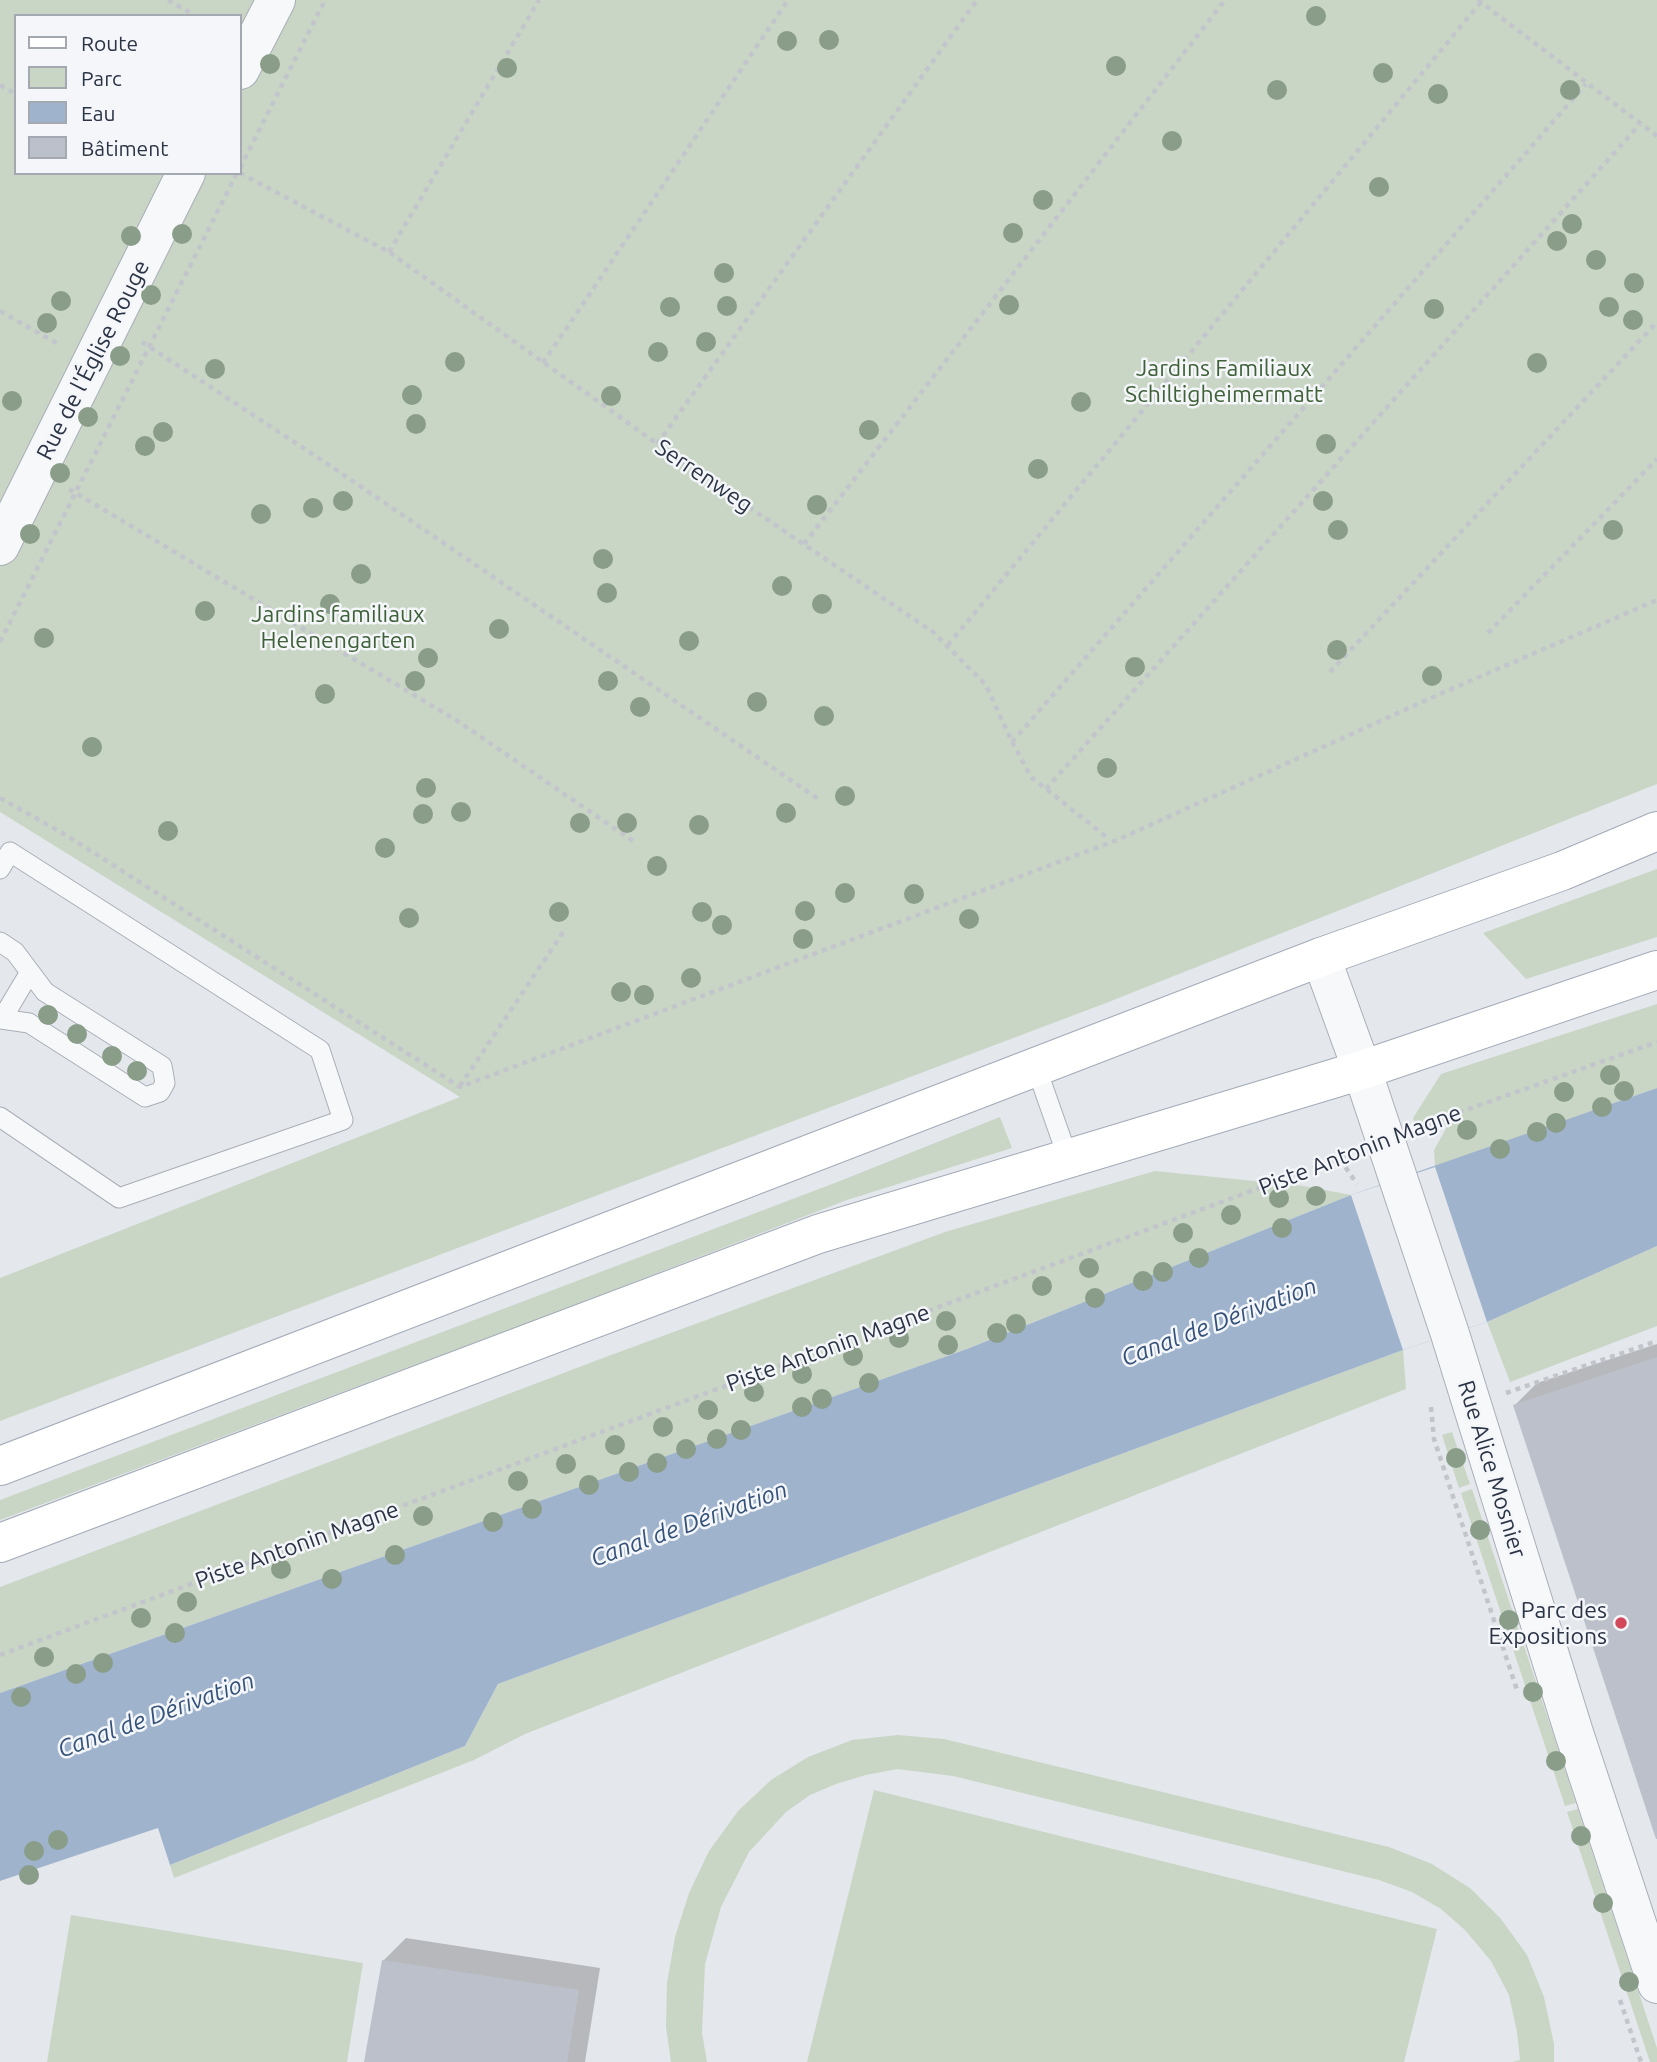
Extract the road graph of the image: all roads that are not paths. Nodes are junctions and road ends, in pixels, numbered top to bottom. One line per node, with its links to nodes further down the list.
1 (276, 0): 2 (street)
2 (242, 66)
3 (185, 175): 4 (street, Rue de l'Église Rouge)
4 (0, 546)
5 (1657, 831): 8 (main road)
6 (0, 869): 14 (lane)
7 (0, 942): 10 (lane)
8 (1321, 957): 12 (main road); 13 (street, Rue Alice Mosnier)
9 (1657, 970): 13 (main road)
10 (30, 972): 11 (lane); 11 (lane)
11 (1, 1019)
12 (1036, 1067): 15 (lane); 16 (main road)
13 (1362, 1070): 15 (main road); 18 (street, Rue Alice Mosnier)
14 (0, 1117)
15 (1068, 1158): 17 (main road)
16 (0, 1466)
17 (0, 1543)
18 (1657, 1984)

